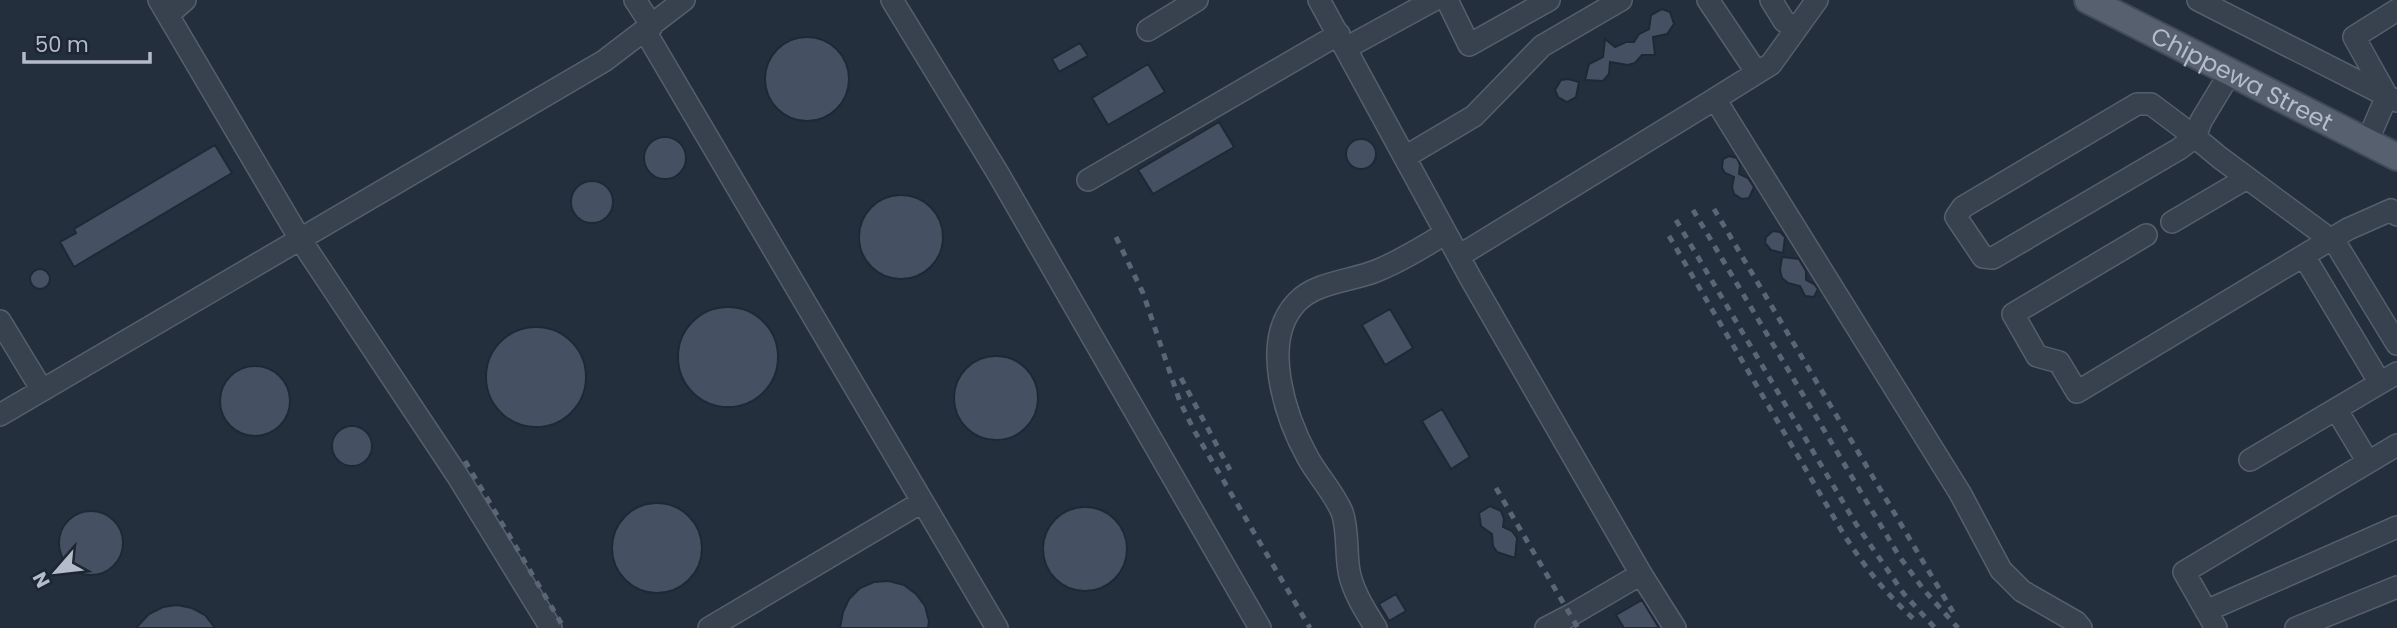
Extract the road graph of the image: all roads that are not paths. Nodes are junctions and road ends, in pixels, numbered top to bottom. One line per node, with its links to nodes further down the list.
1 (185, 0): 16 (lane)
2 (635, 0): 18 (lane)
3 (684, 0): 18 (lane)
4 (892, 0): 57 (lane)
5 (1197, 0): 20 (lane)
6 (1319, 0): 21 (lane)
7 (1434, 0): 21 (lane)
8 (1447, 0): 9 (lane)
9 (1549, 0)
10 (1621, 0): 28 (lane)
11 (1708, 0): 22 (lane)
12 (1771, 0): 19 (lane)
13 (1817, 0): 19 (lane)
14 (2088, 0): 23 (main road, Chippewa Street)
15 (2198, 0): 25 (lane)
16 (163, 7): 36 (lane)
17 (2397, 10): 25 (lane)
18 (648, 28): 36 (lane); 49 (lane)
19 (1796, 29): 22 (lane)
20 (1147, 30)
21 (1342, 41): 28 (lane); 31 (lane)
22 (1757, 73): 24 (lane)
23 (2231, 74): 26 (lane); 27 (main road, Chippewa Street)
24 (1716, 99): 38 (lane); 61 (lane)
25 (2392, 99): 27 (lane)
26 (2195, 137): 26 (lane); 30 (lane)
27 (2367, 142): 29 (main road, Chippewa Street)
28 (1405, 157): 34 (lane)
29 (2397, 157)
30 (2247, 178): 33 (lane); 37 (lane)
31 (1088, 180)
32 (2395, 208): 37 (lane)
33 (2172, 222)
34 (1446, 233): 38 (lane); 58 (lane)
35 (2147, 236): 39 (lane)
36 (300, 239): 43 (lane); 54 (lane)
37 (2332, 239): 39 (lane); 41 (lane)
38 (1459, 256): 51 (lane)
39 (2304, 256): 42 (lane)
40 (0, 321): 43 (lane)
41 (2397, 344)
42 (2388, 378): 44 (lane)
43 (42, 390): 45 (lane)
44 (2336, 409): 47 (lane); 48 (lane)
45 (0, 415)
46 (2397, 445): 48 (lane)
47 (2250, 460)
48 (2368, 463): 53 (lane)
49 (922, 502): 55 (lane); 56 (lane)
50 (2397, 527): 53 (lane)
51 (1640, 573): 59 (lane); 60 (lane)
52 (2397, 587): 62 (lane)
53 (2211, 620)
54 (551, 628)
55 (709, 628)
56 (997, 628)
57 (1260, 628)
58 (1377, 628)
59 (1546, 628)
60 (1675, 628)
61 (2081, 628)
62 (2296, 628)

